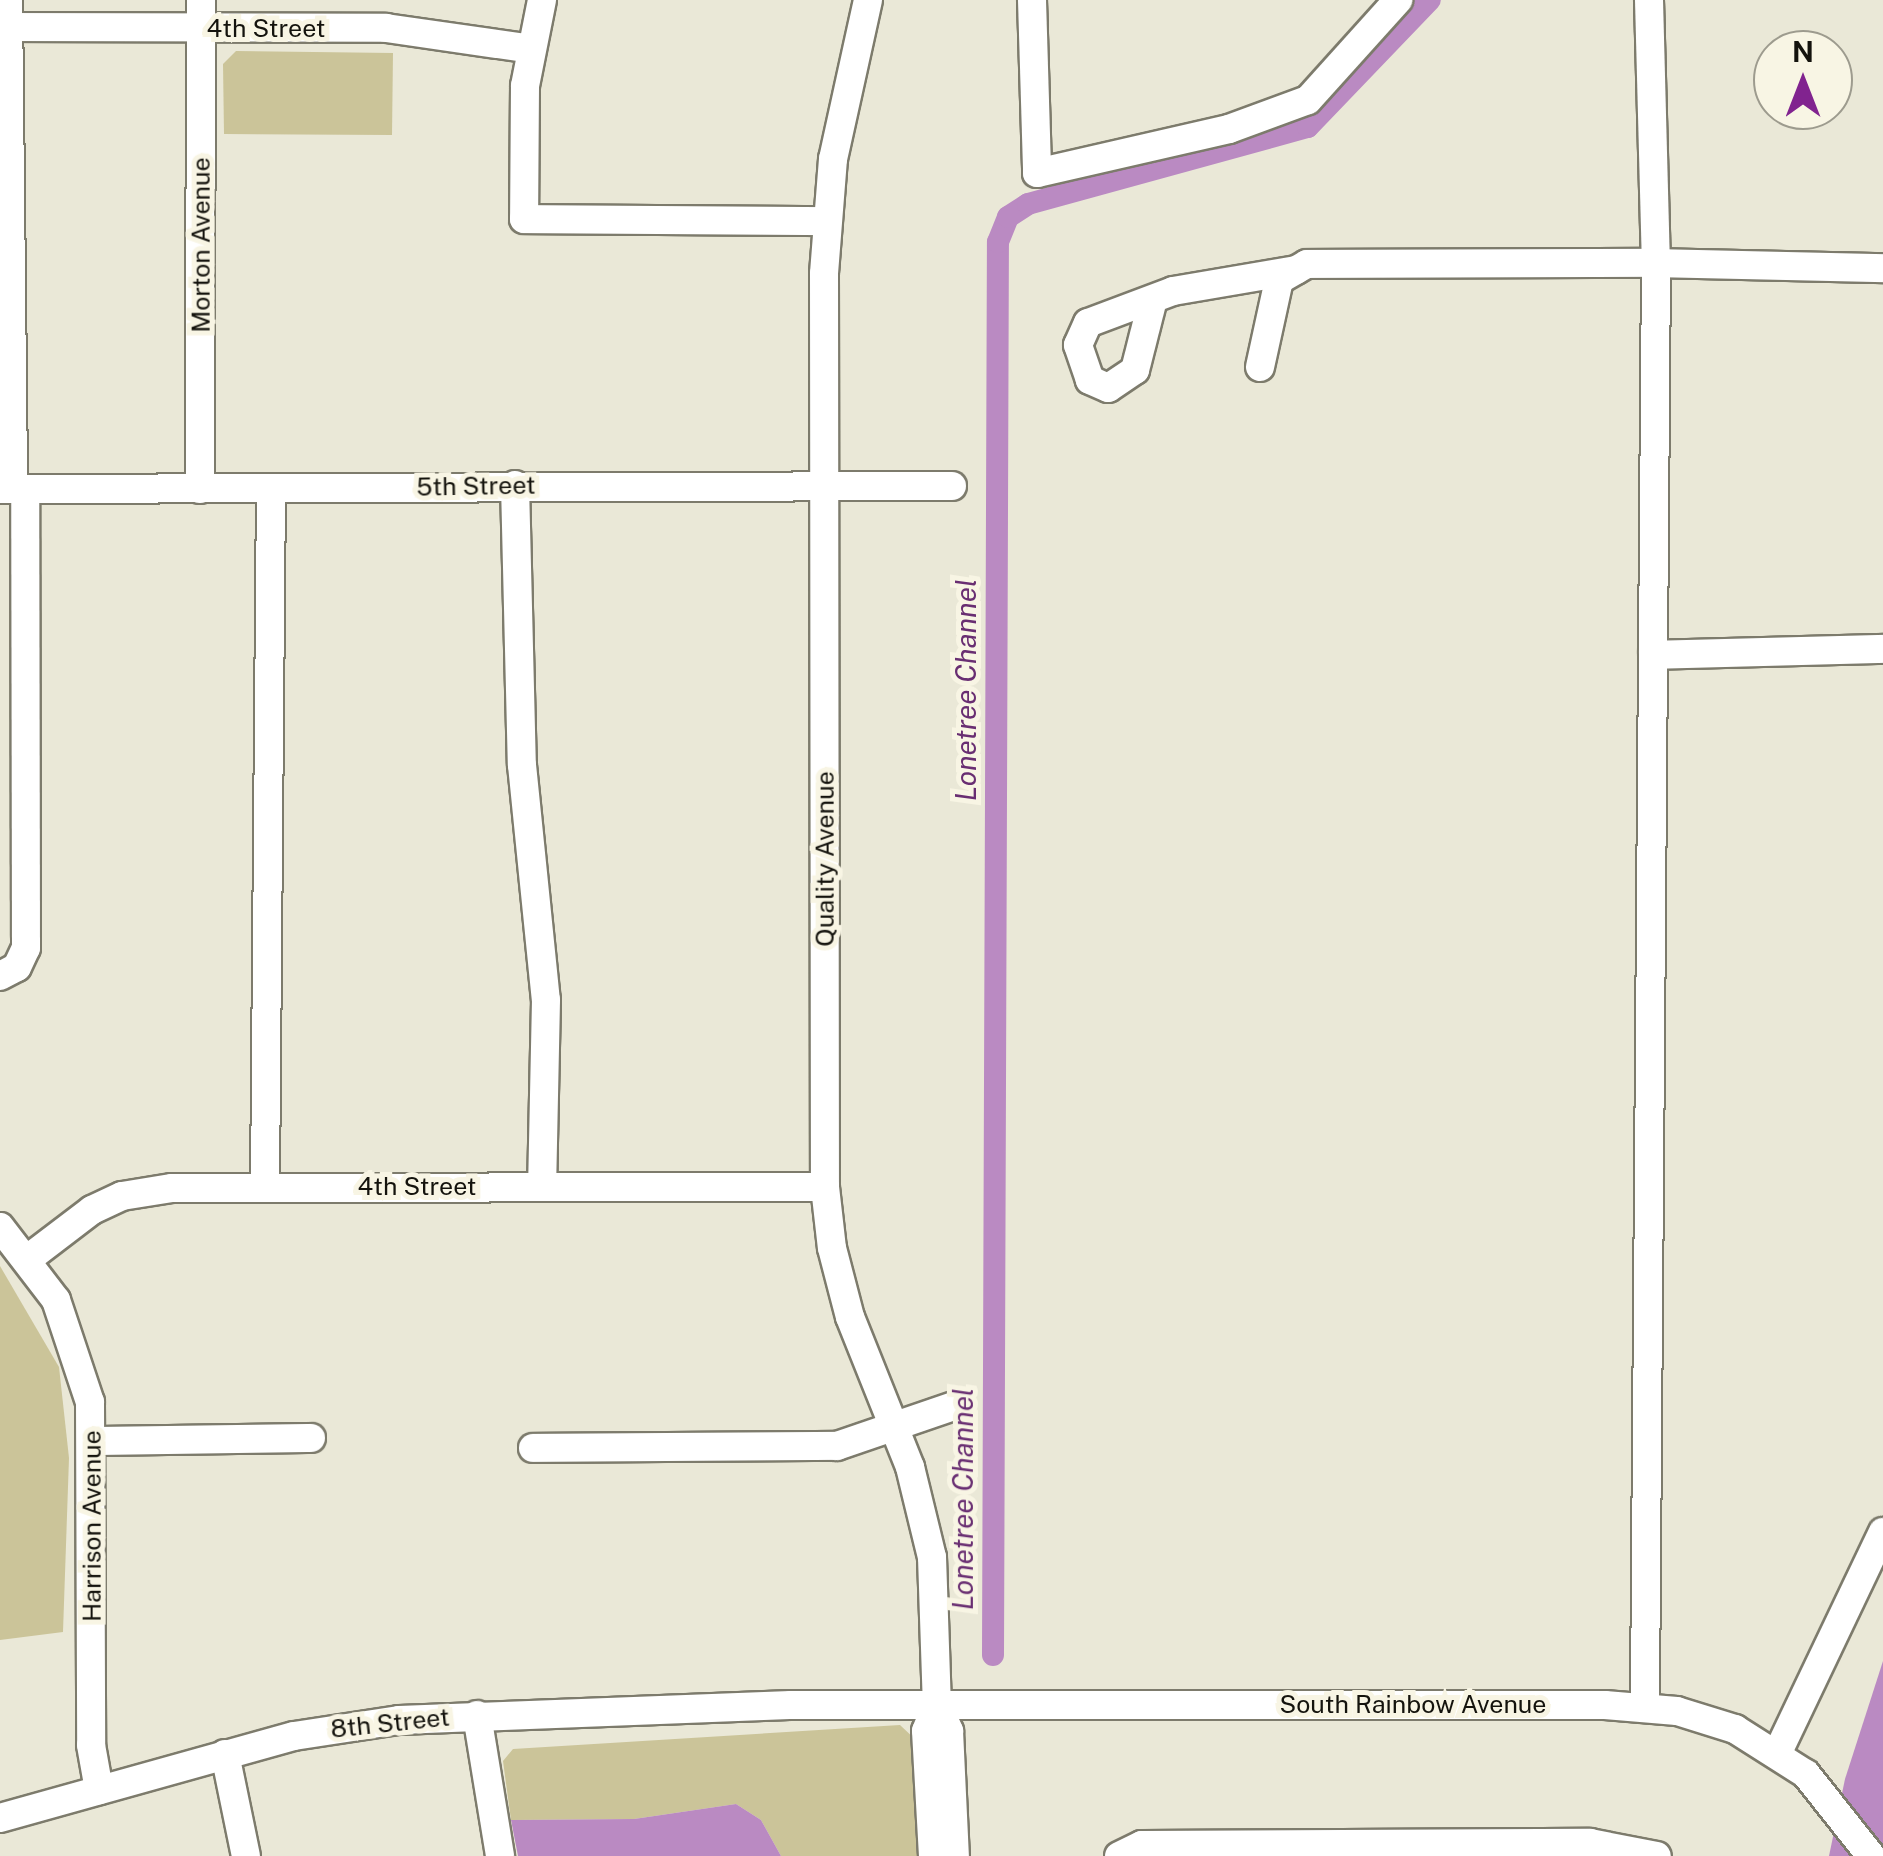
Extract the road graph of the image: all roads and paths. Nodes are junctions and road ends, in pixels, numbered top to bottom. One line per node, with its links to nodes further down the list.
1 (202, 0): 8 (street, Morton Avenue)
2 (542, 0): 9 (street)
3 (868, 0): 10 (street, Quality Avenue)
4 (1032, 0): 5 (street)
5 (1398, 0)
6 (1649, 0): 11 (street)
7 (5, 18): 8 (street, 4th Street); 19 (street)
8 (202, 29): 9 (street, 4th Street); 20 (street, Morton Avenue)
9 (531, 48): 10 (street)
10 (827, 221): 17 (street, Quality Avenue)
11 (1656, 263): 12 (street); 13 (street); 23 (street)
12 (1883, 268)
13 (1296, 270): 14 (street); 15 (street)
14 (1152, 303)
15 (1260, 367)
16 (514, 485): 17 (street, 5th Street); 21 (street, 5th Street); 26 (street)
17 (825, 486): 18 (street, 5th Street); 27 (street, Quality Avenue)
18 (952, 486)
19 (13, 489): 20 (street, 5th Street); 24 (street)
20 (200, 489): 21 (street, 5th Street)
21 (271, 489): 25 (street)
22 (1883, 649): 23 (street)
23 (1652, 655): 38 (street)
24 (0, 976)
25 (266, 1186): 26 (street, 4th Street); 29 (street, 4th Street)
26 (542, 1186): 27 (street, 4th Street)
27 (825, 1187): 31 (street, Quality Avenue)
28 (0, 1227): 29 (street, Harrison Avenue)
29 (29, 1258): 33 (street, Harrison Avenue)
30 (954, 1406): 31 (street)
31 (894, 1428): 34 (street); 37 (street, Quality Avenue)
32 (311, 1438): 33 (street)
33 (94, 1441): 42 (street, Harrison Avenue)
34 (533, 1448)
35 (1883, 1532): 41 (street)
36 (791, 1704): 37 (street, South Rainbow Avenue); 39 (street, 8th Street)
37 (938, 1705): 38 (street, South Rainbow Avenue); 47 (street, Quality Avenue); 48 (street, Quality Avenue)
38 (1645, 1707): 41 (street, South Rainbow Avenue)
39 (477, 1715): 40 (street, 8th Street); 46 (street)
40 (225, 1754): 42 (street, 8th Street); 45 (street)
41 (1777, 1754): 50 (street)
42 (99, 1790): 43 (street, 8th Street)
43 (0, 1818)
44 (1119, 1855): 49 (street)
45 (246, 1856)
46 (500, 1856)
47 (933, 1856)
48 (956, 1856)
49 (1657, 1856)
50 (1871, 1856)

